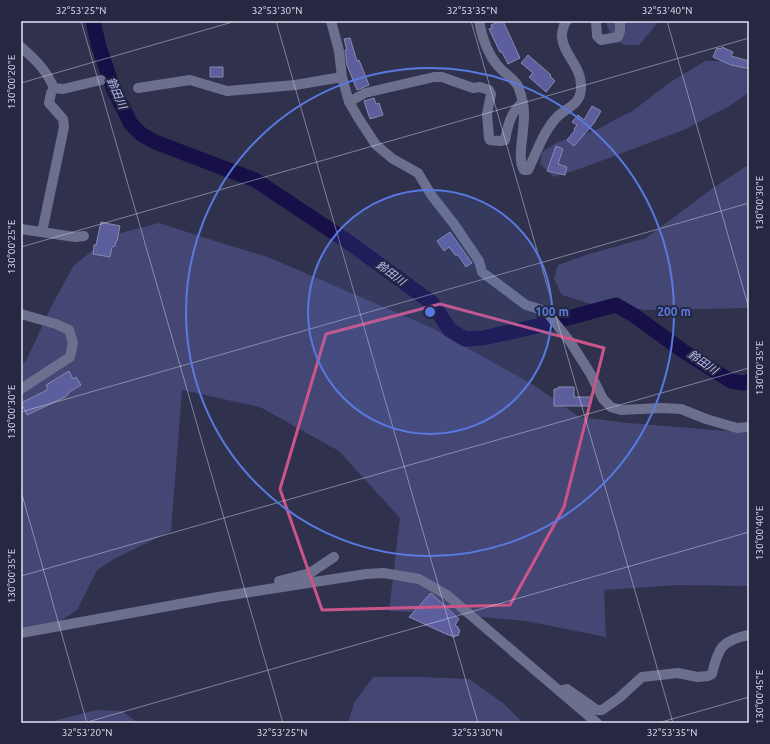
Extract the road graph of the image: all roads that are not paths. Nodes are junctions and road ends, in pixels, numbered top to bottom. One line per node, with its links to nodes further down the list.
1 (331, 21): 7 (street)
2 (479, 21): 12 (street)
3 (567, 21): 12 (street)
4 (596, 21): 5 (street)
5 (620, 21)
6 (21, 47): 9 (street)
7 (342, 77): 10 (street); 11 (street)
8 (101, 80): 9 (street)
9 (54, 88): 14 (street)
10 (138, 88)
11 (350, 102): 12 (street); 18 (street)
12 (523, 102)
13 (21, 229): 14 (street)
14 (42, 232): 15 (street)
15 (84, 236)
16 (21, 314): 17 (street)
17 (21, 389)
18 (749, 427)
19 (334, 557): 20 (street)
20 (281, 587): 21 (street); 23 (street)
21 (21, 633)
22 (749, 635): 23 (street)
23 (560, 691): 24 (street)
24 (597, 723)

